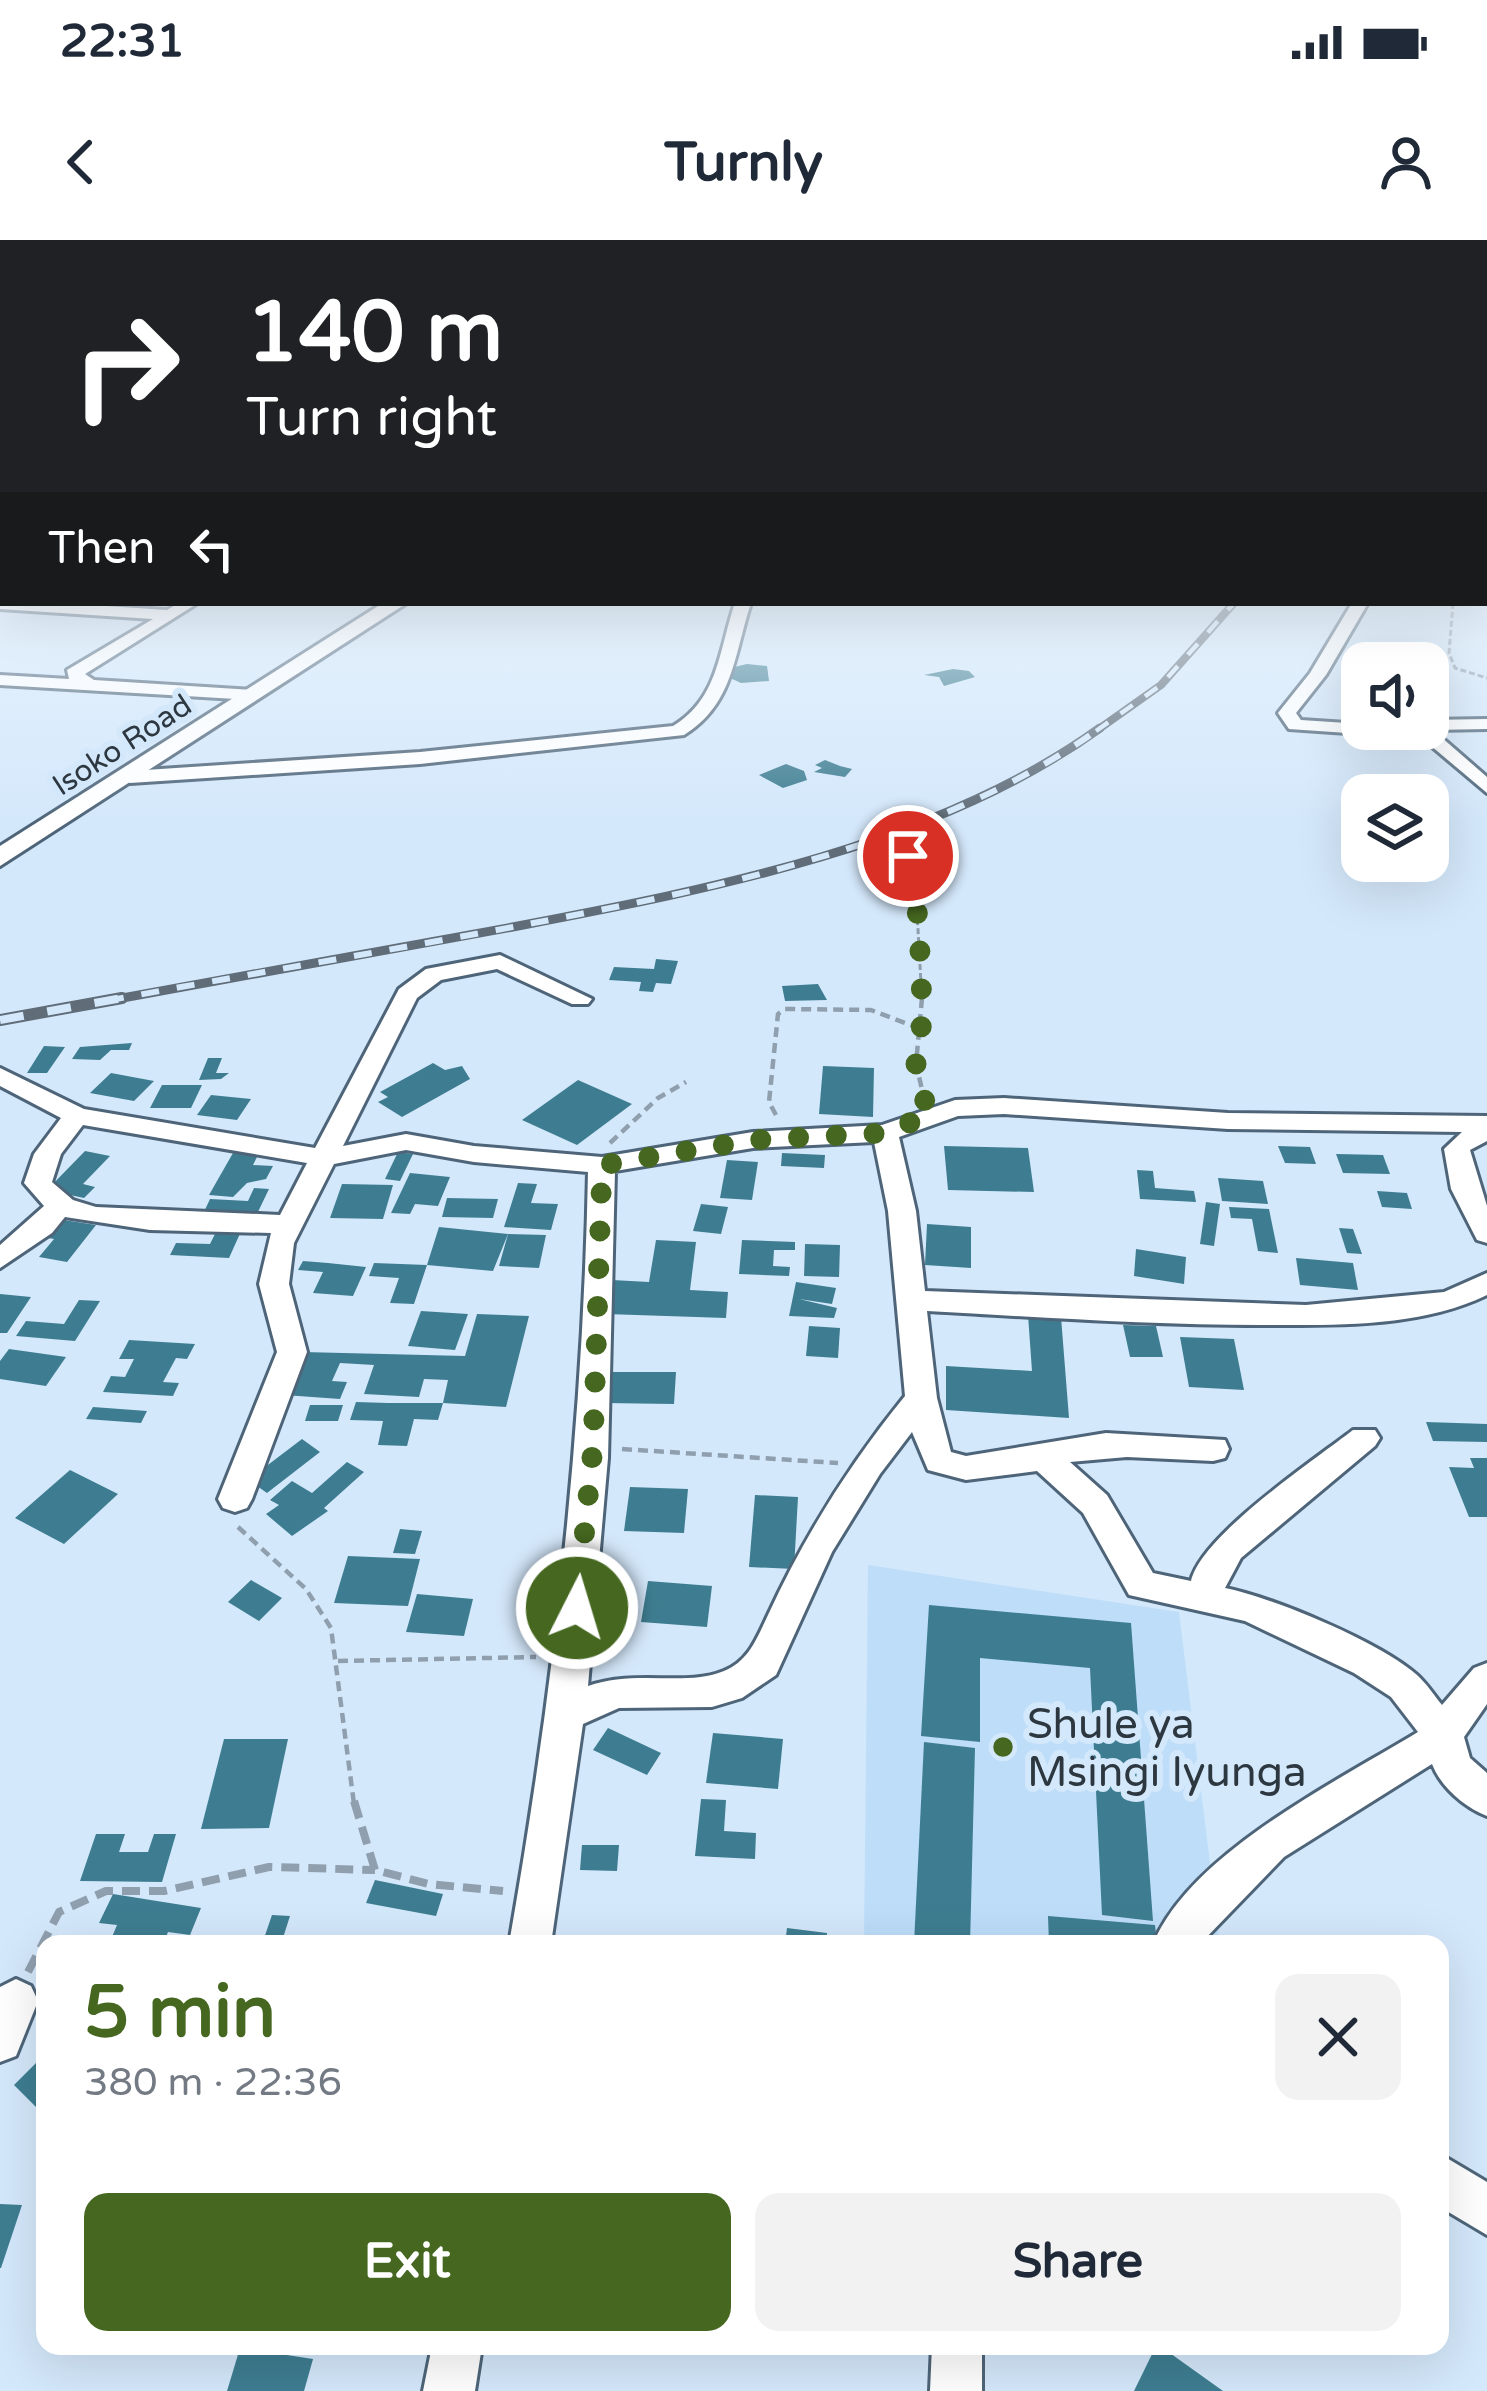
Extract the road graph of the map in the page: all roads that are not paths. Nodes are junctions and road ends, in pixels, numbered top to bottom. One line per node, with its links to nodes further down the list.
1 (155, 622): 6 (street)
2 (367, 622): 7 (street, Isoko Road)
3 (737, 622): 12 (street)
4 (1348, 622): 10 (street)
5 (0, 680): 6 (street)
6 (88, 684): 7 (street)
7 (253, 695): 12 (street, Isoko Road)
8 (1487, 724): 9 (street)
9 (1449, 726)
10 (1341, 728)
11 (1448, 750): 13 (street)
12 (130, 777): 14 (street, Isoko Road)
13 (1487, 787)
14 (0, 858)
15 (580, 999): 20 (street)
16 (0, 1076): 17 (street)
17 (77, 1116): 20 (street); 22 (street)
18 (1487, 1129): 19 (street); 24 (street)
19 (885, 1133): 21 (street); 27 (street)
20 (325, 1158): 21 (street); 23 (street)
21 (602, 1165): 35 (street)
22 (60, 1205): 23 (street); 25 (street)
23 (290, 1224): 32 (street)
24 (1487, 1234)
25 (0, 1258)
26 (1487, 1282): 27 (street)
27 (912, 1300): 28 (street)
28 (921, 1397): 31 (street); 35 (street)
29 (1364, 1438): 33 (street)
30 (1213, 1450): 31 (street)
31 (1044, 1458): 33 (street)
32 (235, 1499)
33 (1205, 1598): 36 (street)
34 (1487, 1679): 36 (street)
35 (566, 1715): 38 (street)
36 (1444, 1736): 37 (street); 39 (street)
37 (1487, 1798)
38 (531, 1935)
39 (1181, 1935)
40 (1449, 2184): 41 (street)
41 (1487, 2211)
42 (455, 2355): 44 (street)
43 (957, 2355): 45 (street)
44 (449, 2391)
45 (956, 2391)

